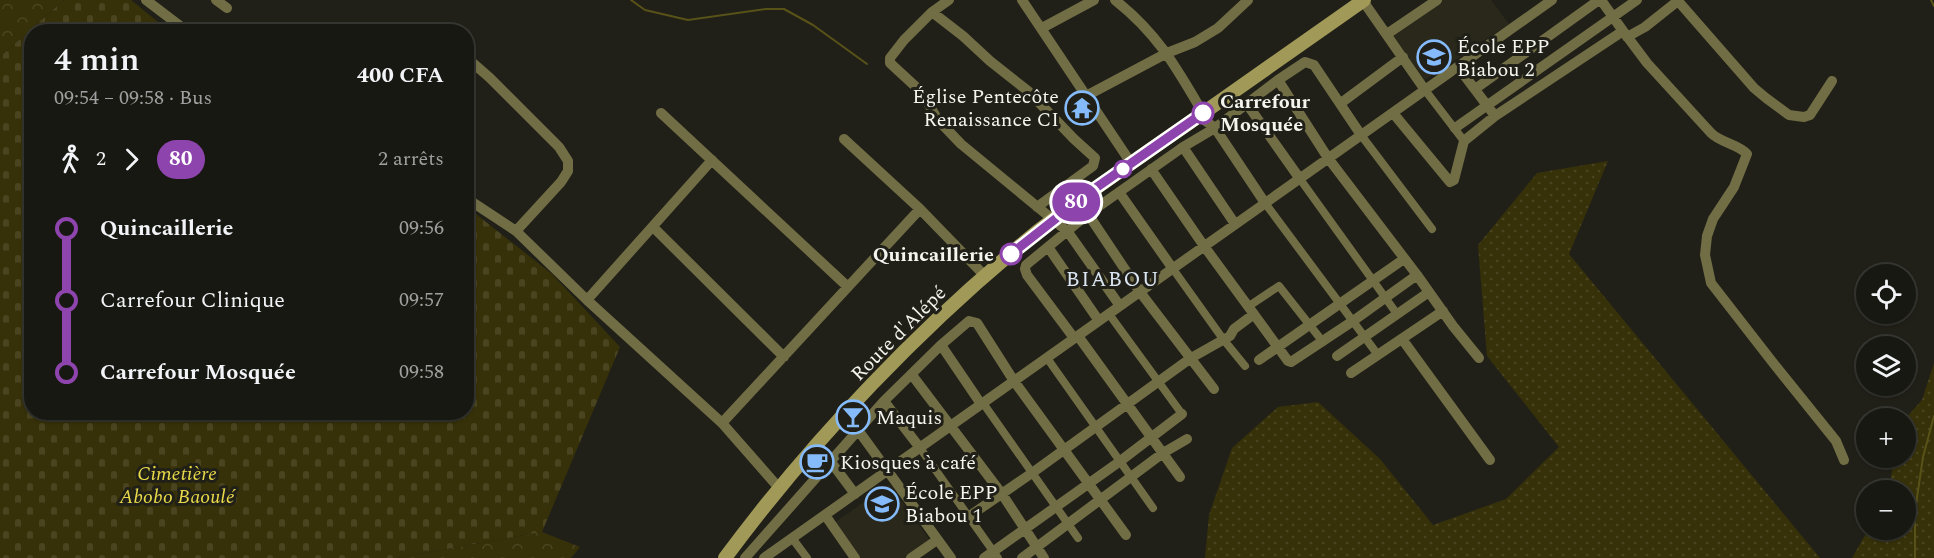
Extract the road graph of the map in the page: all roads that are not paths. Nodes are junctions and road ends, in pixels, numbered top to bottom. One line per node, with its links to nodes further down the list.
1 (146, 0): 17 (street)
2 (216, 0): 14 (street)
3 (949, 0): 15 (street)
4 (1022, 0): 18 (street)
5 (1094, 0): 18 (street)
6 (1115, 0): 21 (street)
7 (1248, 0): 21 (street)
8 (1364, 0): 19 (street); 35 (main road, Route d'Alépé)
9 (1437, 0): 19 (street)
10 (1600, 0): 16 (street); 28 (street)
11 (1637, 0): 16 (street)
12 (1549, 1): 24 (street)
13 (1679, 1): 20 (street); 26 (street)
14 (227, 8)
15 (932, 12): 51 (street); 51 (street)
16 (1612, 18): 20 (street); 32 (street)
17 (178, 24)
18 (1042, 28): 29 (street)
19 (1387, 34): 22 (street)
20 (1625, 34): 36 (street); 115 (street)
21 (1167, 53): 29 (street); 35 (street)
22 (1402, 57): 27 (street); 30 (street)
23 (474, 64): 58 (street)
24 (1458, 67): 27 (street); 28 (street)
25 (1278, 80): 30 (street); 31 (street); 43 (street)
26 (1832, 81)
27 (1425, 90): 34 (street); 38 (street)
28 (1475, 90): 32 (street)
29 (1086, 96): 45 (street)
30 (1341, 102): 39 (street)
31 (1247, 104): 37 (street); 47 (street)
32 (1486, 105): 36 (street); 38 (street)
33 (661, 113): 44 (street)
34 (1393, 113): 39 (street); 41 (street)
35 (1201, 115): 37 (street); 45 (main road, Route d'Alépé)
36 (1495, 116): 41 (street)
37 (1215, 128): 42 (street); 50 (street)
38 (1455, 128): 41 (street)
39 (1361, 135): 43 (street); 57 (street)
40 (844, 139): 52 (street)
41 (1464, 141)
42 (1183, 147): 46 (street); 55 (street)
43 (1328, 159): 47 (street); 62 (street)
44 (712, 160): 56 (street); 67 (street)
45 (1131, 163): 54 (main road, Route d'Alépé)
46 (1151, 169): 48 (street); 60 (street)
47 (1300, 179): 50 (street); 66 (street)
48 (1119, 192): 53 (street); 63 (street)
49 (474, 203): 58 (street)
50 (1265, 203): 55 (street); 72 (street)
51 (1037, 207): 54 (street)
52 (920, 209): 65 (street); 67 (street)
53 (1088, 214): 59 (street); 68 (street)
54 (1053, 220): 59 (street); 65 (main road, Route d'Alépé)
55 (1235, 224): 60 (street)
56 (653, 227): 71 (street); 90 (street)
57 (1432, 229)
58 (516, 231): 71 (street)
59 (1068, 232): 61 (street); 73 (street)
60 (1204, 246): 63 (street); 74 (street)
61 (1048, 247): 78 (street); 81 (street)
62 (1404, 259): 64 (street); 66 (street)
63 (1173, 269): 68 (street); 83 (street)
64 (1417, 275): 69 (street); 70 (street)
65 (984, 276): 123 (main road, Route d'Alépé)
66 (1373, 281): 70 (street); 72 (street)
67 (848, 287): 90 (street)
68 (1140, 291): 73 (street); 92 (street)
69 (1429, 292): 75 (street); 77 (street)
70 (1384, 297): 77 (street); 79 (street)
71 (587, 300): 105 (street)
72 (1341, 303): 79 (street); 80 (street)
73 (1120, 306): 76 (street)
74 (1252, 310): 80 (street); 83 (street); 87 (street)
75 (1443, 310): 84 (street); 93 (street)
76 (1109, 314): 78 (street); 99 (street)
77 (1397, 314): 82 (street)
78 (1099, 321): 81 (street)
79 (1353, 321): 82 (street); 85 (street)
80 (1309, 326): 85 (street); 87 (street)
81 (1076, 337): 91 (street); 103 (street)
82 (1365, 338): 88 (street); 89 (street)
83 (1223, 339): 92 (street); 95 (street)
84 (1402, 339): 88 (street); 114 (street)
85 (1323, 342): 87 (street)
86 (941, 345): 97 (street); 98 (street); 102 (street)
87 (1279, 347): 94 (street)
88 (1378, 354): 96 (street)
89 (1337, 356)
90 (784, 357): 105 (street)
91 (1047, 358): 98 (street); 107 (street)
92 (1191, 358): 99 (street); 100 (street)
93 (1479, 358)
94 (1259, 360)
95 (1245, 366)
96 (1351, 373)
97 (912, 375): 101 (street); 106 (street)
98 (1014, 381): 102 (street); 112 (street)
99 (1159, 382): 103 (street); 104 (street)
100 (1214, 389)
101 (884, 401): 108 (street); 111 (street)
102 (982, 403): 106 (street); 119 (street)
103 (1126, 403): 107 (street); 109 (street)
104 (1182, 414): 109 (street)
105 (722, 423): 123 (street)
106 (951, 426): 111 (street); 125 (street)
107 (1096, 428): 112 (street); 117 (street)
108 (858, 430): 116 (street); 118 (street)
109 (1151, 436): 113 (street); 117 (street)
110 (1187, 439): 113 (street)
111 (920, 448): 118 (street); 130 (street)
112 (1064, 450): 119 (street); 122 (street)
113 (1163, 453): 120 (street); 121 (street)
114 (1490, 460)
115 (1844, 460)
116 (831, 462): 124 (street); 140 (street)
117 (1119, 462): 121 (street); 122 (street)
118 (886, 471): 124 (street); 136 (street)
119 (1032, 473): 125 (street); 127 (street)
120 (1180, 477)
121 (1131, 478): 126 (street); 128 (street)
122 (1087, 484): 126 (street); 127 (street)
123 (779, 488): 139 (main road, Route d'Alépé)
124 (855, 494): 129 (street)
125 (1002, 494): 130 (street); 132 (street)
126 (1100, 501): 131 (street); 133 (street)
127 (1055, 508): 131 (street); 132 (street)
128 (1153, 508)
129 (825, 515): 135 (street); 143 (street)
130 (968, 517): 138 (street)
131 (1067, 524): 134 (street); 137 (street)
132 (1025, 530): 137 (street); 138 (street)
133 (1126, 535)
134 (1078, 537)
135 (792, 538): 141 (street); 142 (street)
136 (937, 540): 144 (street); 145 (street)
137 (1037, 547): 146 (street); 147 (street)
138 (992, 556)
139 (725, 558)
140 (745, 558)
141 (764, 558)
142 (807, 558)
143 (855, 558)
144 (911, 558)
145 (951, 558)
146 (1022, 558)
147 (1044, 558)

